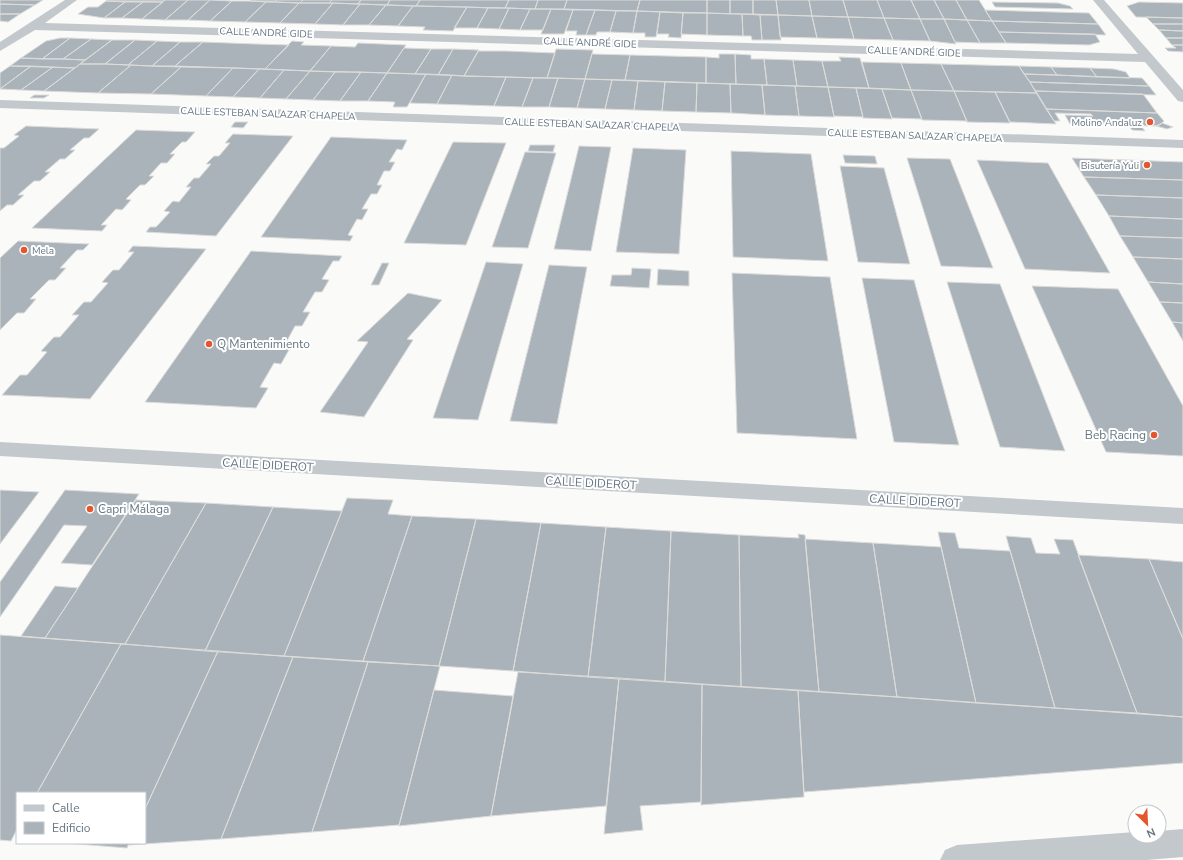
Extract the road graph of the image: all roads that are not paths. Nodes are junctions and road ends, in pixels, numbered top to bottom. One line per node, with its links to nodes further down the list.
1 (72, 0): 3 (street)
2 (1098, 0): 5 (street)
3 (33, 26): 4 (street); 5 (street, CALLE ANDRÉ GIDE)
4 (0, 47)
5 (1148, 58): 6 (street)
6 (1183, 98)
7 (0, 104): 8 (street, CALLE ESTEBAN SALAZAR CHAPELA)
8 (1183, 144)
9 (0, 450): 10 (street, CALLE DIDEROT)
10 (1183, 516)
11 (1183, 843): 12 (street)
12 (957, 860)

